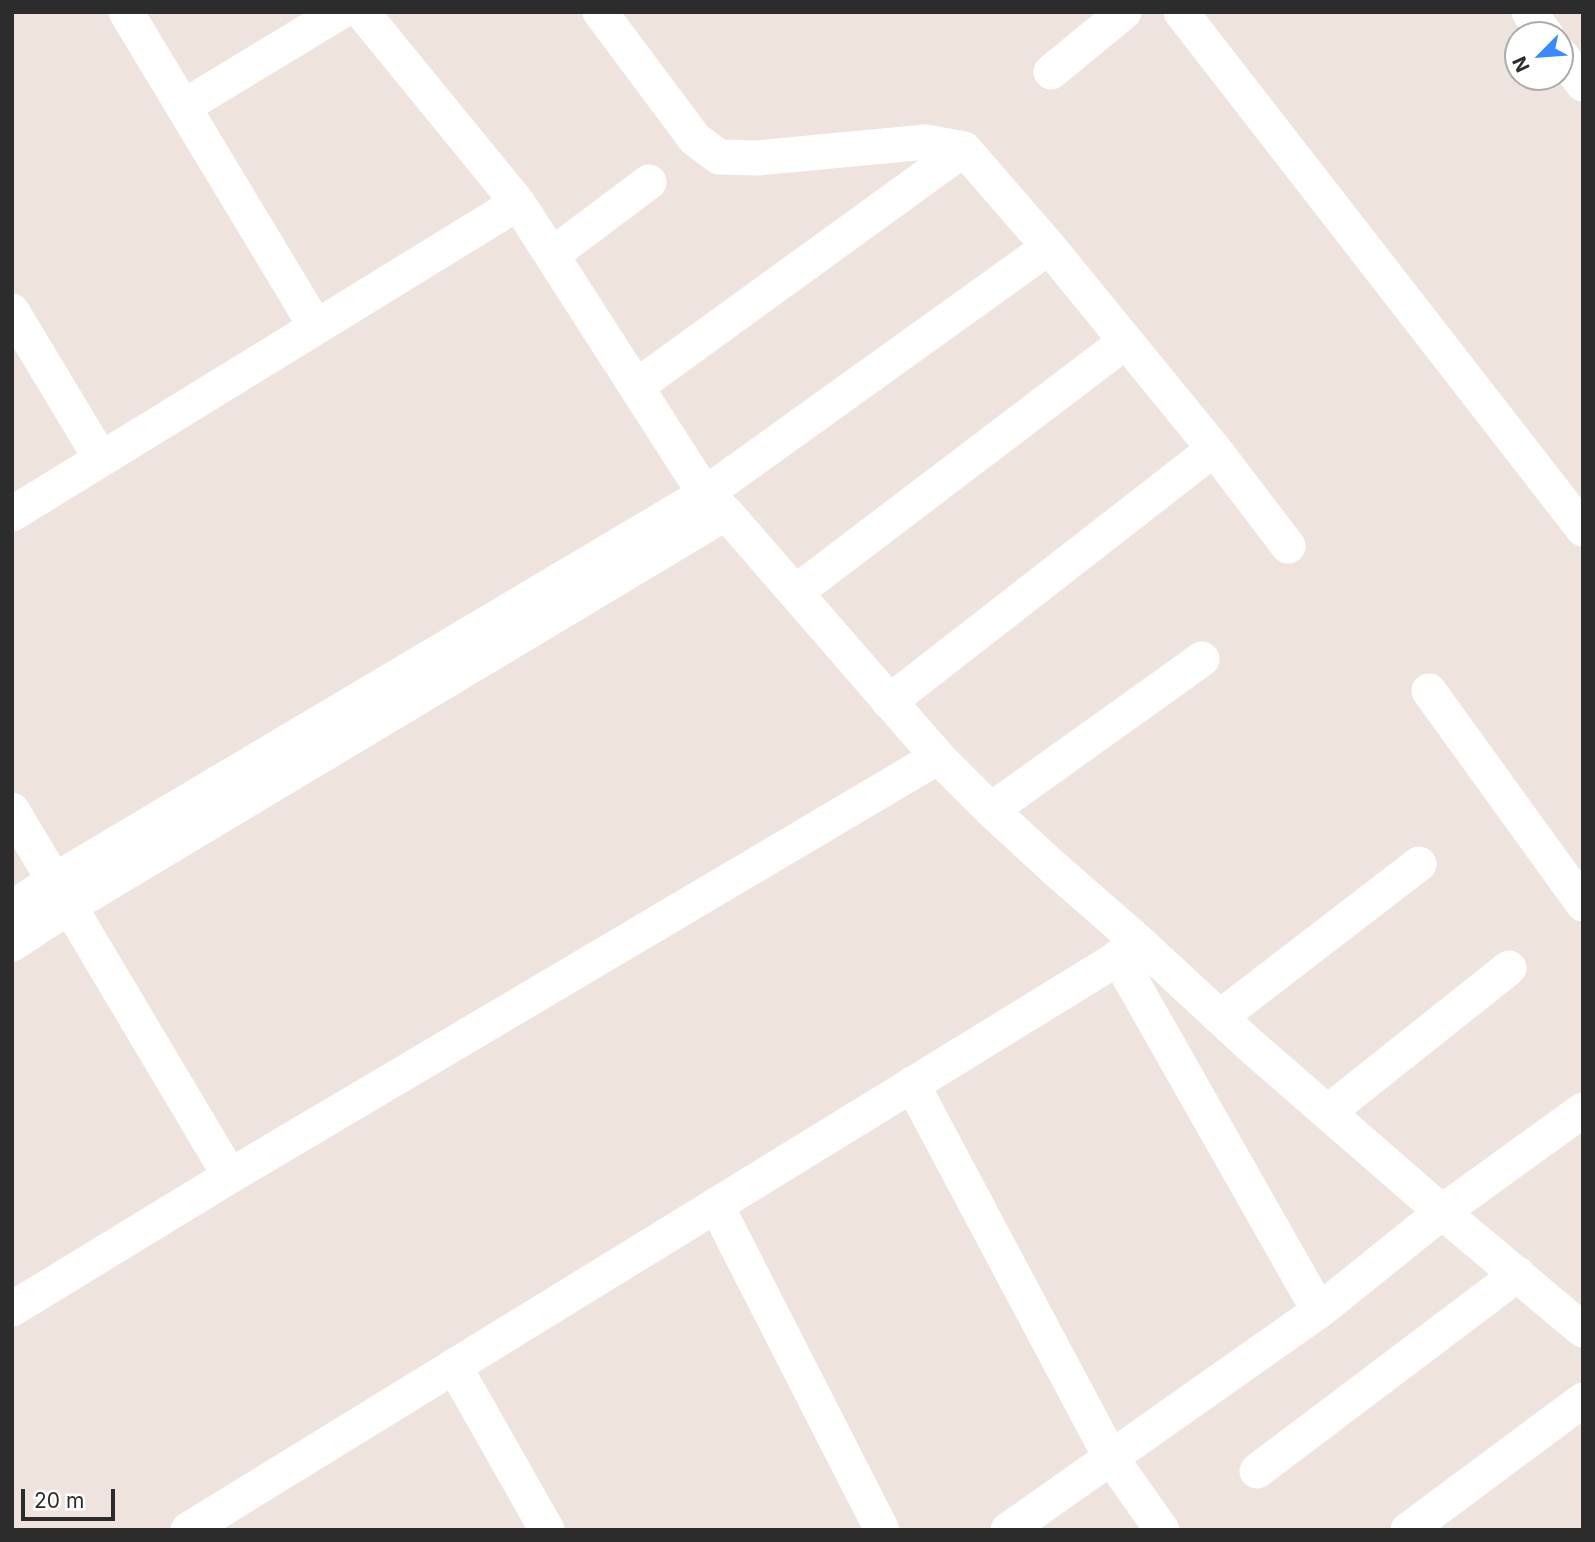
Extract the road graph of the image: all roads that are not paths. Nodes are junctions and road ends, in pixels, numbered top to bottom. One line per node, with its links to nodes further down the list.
1 (126, 12): 8 (street)
2 (340, 12): 8 (street)
3 (600, 12): 9 (street)
4 (1124, 12): 7 (street)
5 (1181, 12): 22 (street)
6 (380, 18): 11 (street)
7 (1051, 72)
8 (183, 107): 15 (street)
9 (964, 149): 12 (street); 17 (street)
10 (649, 182): 13 (street)
11 (518, 202): 13 (street); 15 (street)
12 (1049, 247): 16 (street); 20 (street)
13 (553, 254): 17 (street)
14 (12, 311): 19 (street)
15 (316, 327): 19 (street)
16 (1125, 342): 18 (street); 24 (street)
17 (637, 386): 20 (street)
18 (1214, 449): 23 (street); 27 (street)
19 (101, 459): 21 (street)
20 (716, 503): 24 (street); 32 (street)
21 (12, 514)
22 (1583, 529)
23 (1288, 546)
24 (796, 592): 27 (street)
25 (1202, 659): 30 (street)
26 (1429, 691): 33 (street)
27 (889, 702): 28 (street)
28 (938, 757): 30 (street); 42 (street)
29 (12, 810): 32 (street)
30 (991, 810): 36 (street)
31 (1419, 864): 38 (street)
32 (62, 893): 34 (street); 35 (street); 42 (street)
33 (1583, 904)
34 (12, 908)
35 (12, 944)
36 (1130, 950): 38 (street); 39 (street); 47 (street)
37 (1509, 968): 41 (street)
38 (1220, 1017): 41 (street)
39 (912, 1084): 43 (street); 51 (street)
40 (1583, 1110): 44 (street)
41 (1328, 1112): 44 (street)
42 (230, 1176): 46 (street)
43 (716, 1205): 49 (street); 56 (street)
44 (1442, 1212): 45 (street); 47 (street)
45 (1518, 1274): 48 (street); 52 (street)
46 (12, 1309)
47 (1319, 1311): 51 (street)
48 (1582, 1328)
49 (454, 1366): 54 (street); 55 (street)
50 (1583, 1400): 53 (street)
51 (1111, 1458): 57 (street); 58 (street)
52 (1257, 1471)
53 (1410, 1529)
54 (188, 1530)
55 (547, 1530)
56 (882, 1530)
57 (1008, 1530)
58 (1162, 1530)

